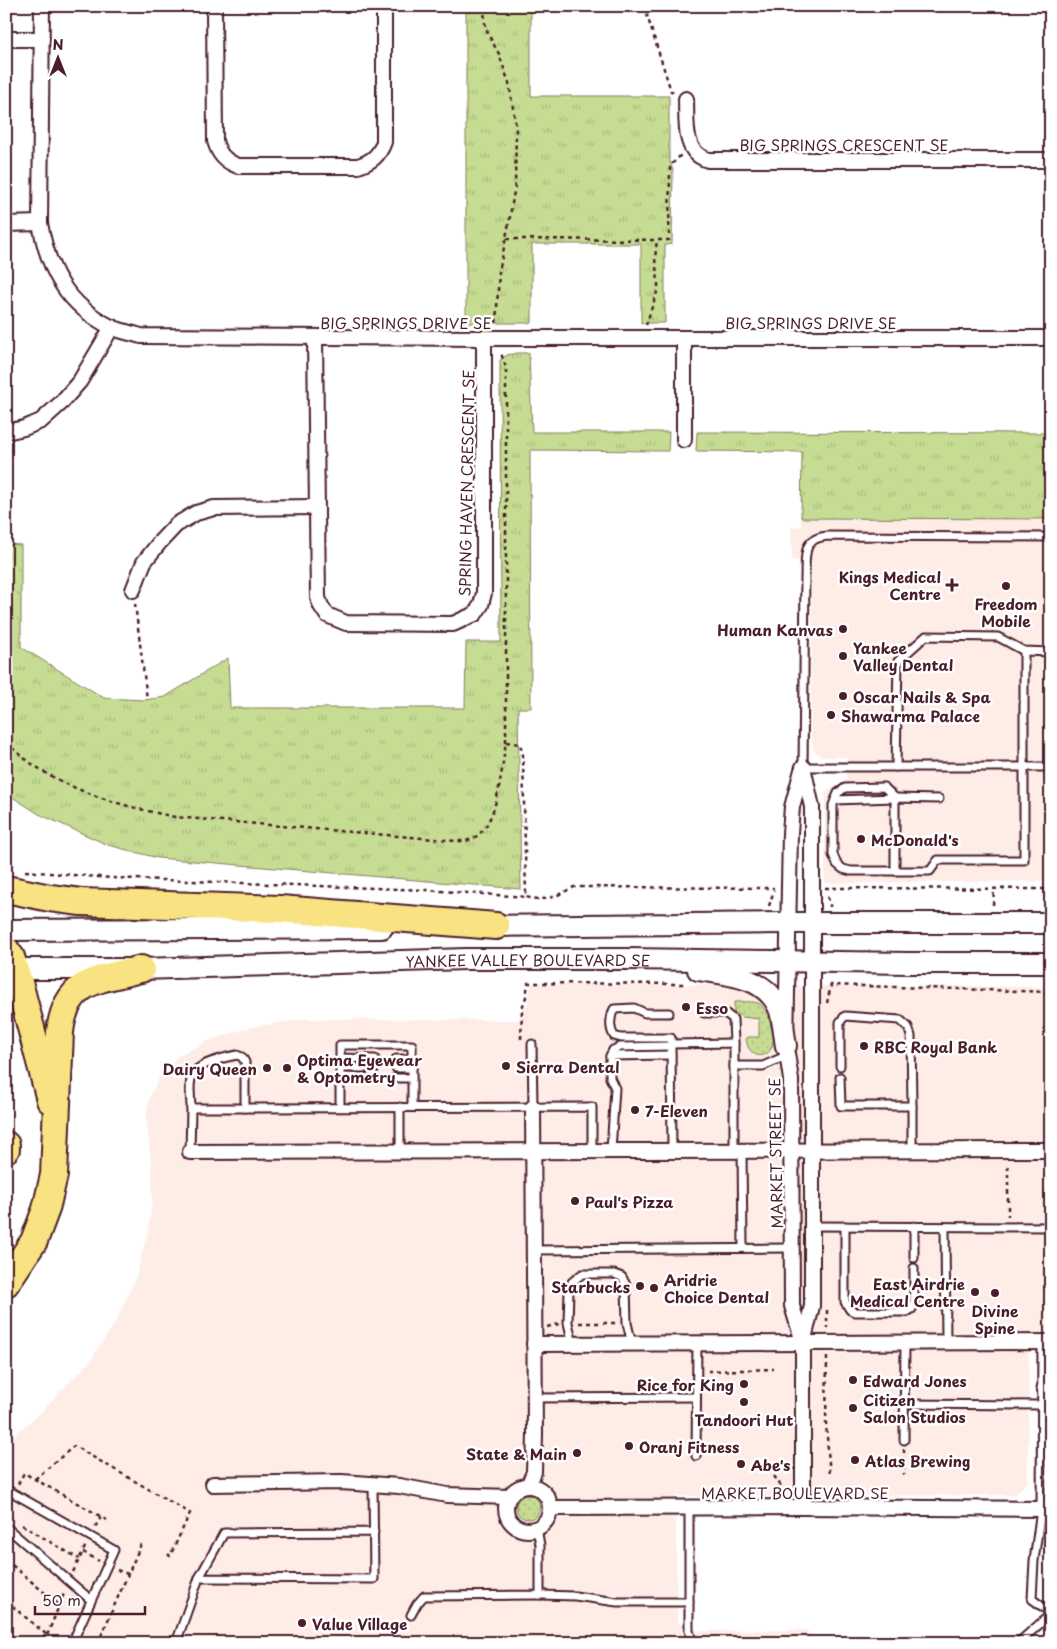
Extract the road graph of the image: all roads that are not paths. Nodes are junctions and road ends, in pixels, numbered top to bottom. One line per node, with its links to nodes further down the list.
1 (42, 6): 5 (street, BIG SPRINGS DRIVE SE)
2 (214, 6): 3 (street)
3 (384, 6)
4 (6, 39): 5 (street)
5 (42, 39): 8 (street, BIG SPRINGS DRIVE SE)
6 (686, 99): 7 (street, BIG SPRINGS CRESCENT SE)
7 (1051, 160)
8 (40, 223): 9 (street); 10 (street, BIG SPRINGS DRIVE SE)
9 (6, 224)
10 (112, 327): 11 (street, BIG SPRINGS DRIVE SE); 15 (street)
11 (315, 337): 12 (street, BIG SPRINGS DRIVE SE); 17 (street, SPRING HAVEN CRESCENT SE)
12 (484, 338): 13 (street, BIG SPRINGS DRIVE SE); 17 (street, SPRING HAVEN CRESCENT SE)
13 (684, 338): 14 (street, BIG SPRINGS DRIVE SE); 16 (street)
14 (1051, 338)
15 (6, 432)
16 (684, 440)
17 (316, 507): 19 (street)
18 (1051, 537): 22 (lane)
19 (133, 590)
20 (1024, 651): 21 (lane); 23 (lane); 24 (lane)
21 (1051, 652)
22 (803, 767): 23 (lane); 31 (street, MARKET STREET SE); 32 (street, MARKET STREET SE)
23 (896, 767): 24 (lane)
24 (1024, 767): 25 (lane); 29 (lane)
25 (1051, 768)
26 (895, 798): 27 (lane); 28 (lane); 28 (lane); 29 (lane)
27 (939, 798)
28 (835, 800): 29 (lane)
29 (895, 871)
30 (13, 880): 34 (highway)
31 (788, 923): 32 (main road); 34 (main road); 37 (street, MARKET STREET SE)
32 (812, 923): 33 (main road); 38 (street, MARKET STREET SE)
33 (1051, 923)
34 (496, 926): 35 (main road)
35 (6, 930)
36 (628, 959): 37 (main road, YANKEE VALLEY BOULEVARD SE); 41 (main road, YANKEE VALLEY BOULEVARD SE); 47 (main road)
37 (788, 961): 38 (main road, YANKEE VALLEY BOULEVARD SE); 47 (street, MARKET STREET SE)
38 (812, 961): 40 (main road, YANKEE VALLEY BOULEVARD SE); 77 (street, MARKET STREET SE)
39 (9, 963): 41 (main road, YANKEE VALLEY BOULEVARD SE); 72 (highway)
40 (1051, 963)
41 (141, 969): 72 (highway)
42 (669, 1013): 46 (lane)
43 (704, 1013): 44 (lane)
44 (734, 1043): 46 (lane); 54 (lane)
45 (532, 1044): 69 (lane)
46 (671, 1045): 48 (lane); 49 (lane)
47 (787, 1050): 54 (lane); 76 (street, MARKET STREET SE)
48 (671, 1055): 49 (lane); 82 (lane)
49 (610, 1056): 81 (lane)
50 (340, 1058): 51 (lane); 53 (lane); 56 (lane)
51 (375, 1059)
52 (396, 1059): 53 (lane)
53 (412, 1059): 59 (lane)
54 (734, 1066): 75 (lane)
55 (840, 1066): 65 (lane)
56 (340, 1068): 57 (lane); 60 (lane)
57 (375, 1068)
58 (396, 1068): 59 (lane)
59 (412, 1068): 64 (lane)
60 (340, 1077): 62 (lane); 66 (lane)
61 (840, 1077): 65 (lane)
62 (375, 1078)
63 (396, 1078): 64 (lane)
64 (412, 1078): 68 (lane)
65 (912, 1106): 78 (lane)
66 (340, 1107): 67 (lane); 71 (lane)
67 (400, 1107): 68 (lane); 85 (lane)
68 (412, 1107): 69 (lane)
69 (533, 1107): 80 (lane); 84 (street)
70 (191, 1108): 71 (lane); 71 (lane); 83 (lane)
71 (245, 1108)
72 (55, 1120): 96 (highway)
73 (6, 1145): 74 (highway)
74 (6, 1149)
75 (738, 1150): 76 (street); 82 (street); 91 (lane)
76 (793, 1150): 77 (street); 92 (street, MARKET STREET SE)
77 (812, 1150): 78 (street); 86 (street, MARKET STREET SE)
78 (912, 1150): 79 (street)
79 (1051, 1150)
80 (592, 1151): 81 (street); 84 (street)
81 (611, 1151): 82 (street)
82 (672, 1151)
83 (190, 1152): 85 (street)
84 (533, 1152): 85 (street); 93 (street)
85 (400, 1153)
86 (812, 1226): 87 (lane); 100 (street, MARKET STREET SE)
87 (845, 1226): 88 (lane); 95 (lane)
88 (914, 1226): 89 (lane); 94 (lane)
89 (944, 1227): 90 (lane); 97 (lane)
90 (1051, 1227)
91 (743, 1248): 92 (lane); 93 (lane)
92 (792, 1248): 100 (street, MARKET STREET SE)
93 (534, 1250): 102 (street)
94 (914, 1258)
95 (914, 1268)
96 (6, 1284)
97 (946, 1342): 98 (street); 101 (street)
98 (1046, 1342): 105 (lane)
99 (697, 1343): 100 (street); 104 (street); 107 (lane)
100 (803, 1343): 101 (street); 118 (street, MARKET STREET SE)
101 (905, 1343): 109 (lane)
102 (534, 1344): 103 (street); 108 (street)
103 (573, 1344): 104 (street); 104 (lane)
104 (632, 1344)
105 (1041, 1388): 106 (lane); 110 (lane)
106 (1051, 1388)
107 (696, 1397): 108 (lane); 112 (lane)
108 (535, 1398): 115 (street)
109 (904, 1404): 110 (lane); 111 (lane)
110 (1041, 1405): 121 (lane)
111 (904, 1440)
112 (696, 1456)
113 (213, 1484): 114 (street)
114 (373, 1484): 117 (street); 124 (lane)
115 (528, 1486): 117 (street); 119 (street)
116 (10, 1491): 127 (lane)
117 (509, 1497): 123 (street)
118 (803, 1507): 120 (street, MARKET BOULEVARD SE); 121 (street, MARKET BOULEVARD SE)
119 (550, 1508): 120 (street, MARKET BOULEVARD SE); 123 (street)
120 (689, 1508): 128 (lane)
121 (1047, 1510): 129 (lane)
122 (6, 1527): 127 (lane)
123 (537, 1528): 126 (lane)
124 (374, 1532): 125 (lane); 125 (lane)
125 (200, 1578): 132 (lane)
126 (540, 1595): 128 (lane); 130 (lane)
127 (92, 1600): 131 (lane)
128 (689, 1602): 133 (lane)
129 (1051, 1613): 134 (lane)
130 (412, 1614)
131 (72, 1643)
132 (176, 1643)
133 (692, 1643)
134 (1018, 1643)

